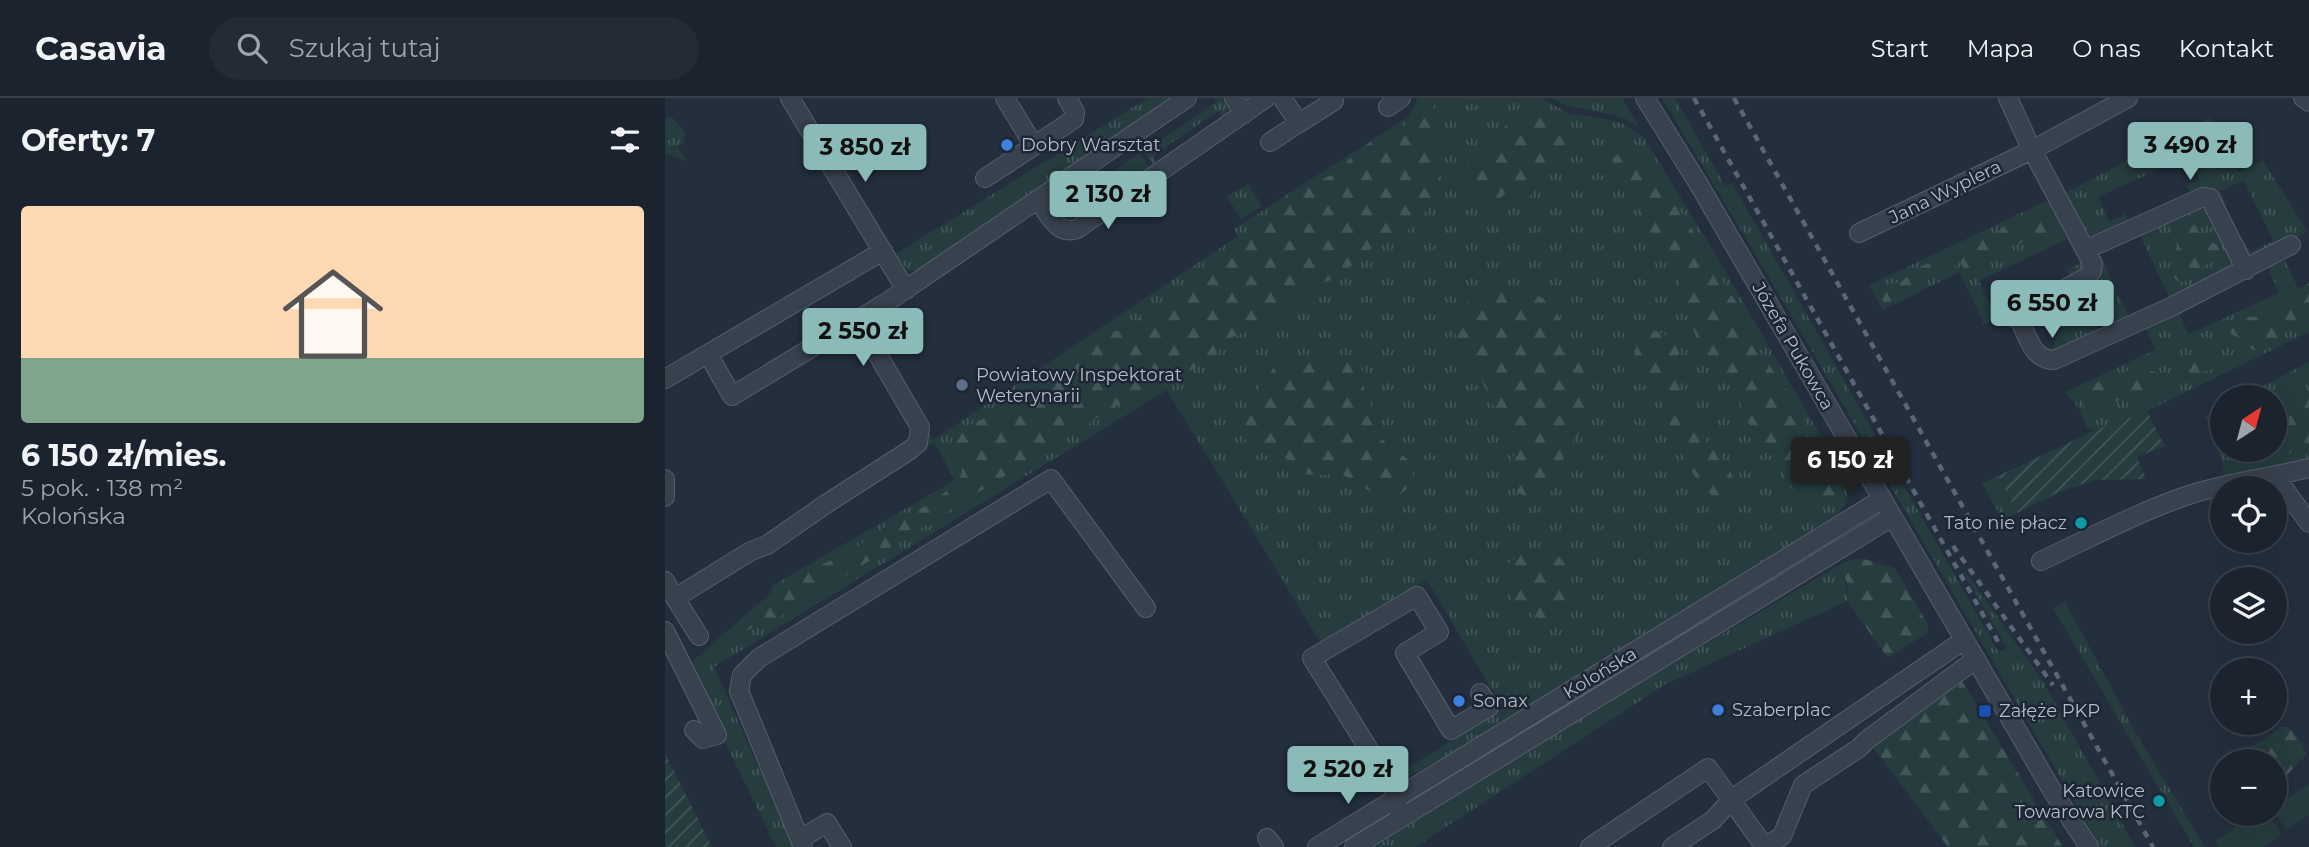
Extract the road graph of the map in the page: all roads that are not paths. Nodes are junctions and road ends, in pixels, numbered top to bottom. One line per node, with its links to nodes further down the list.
1 (790, 98): 24 (street)
2 (1005, 98): 17 (street)
3 (1067, 98): 17 (street)
4 (1187, 98): 20 (street)
5 (1234, 98): 14 (street)
6 (1266, 98): 14 (street)
7 (1282, 98): 15 (street)
8 (1645, 98): 36 (street, Józefa Pukowca)
9 (2008, 98): 18 (street)
10 (2128, 98): 18 (street, Jana Wyplera)
11 (2303, 98): 13 (street)
12 (1333, 101): 15 (street)
13 (2309, 103)
14 (1244, 114): 20 (street)
15 (1299, 123): 16 (street)
16 (1270, 142)
17 (1034, 146): 19 (street)
18 (2032, 150): 21 (street, Jana Wyplera); 23 (street)
19 (985, 178)
20 (1038, 199): 26 (street)
21 (1859, 233)
22 (2291, 245): 25 (street)
23 (2085, 250): 25 (street); 25 (street)
24 (883, 251): 26 (street); 28 (street)
25 (2246, 270)
26 (906, 290): 27 (street)
27 (858, 321): 28 (street); 41 (street)
28 (708, 354): 29 (street)
29 (665, 379)
30 (2309, 468): 31 (street)
31 (2276, 476)
32 (665, 479): 35 (street)
33 (2210, 489): 39 (street)
34 (2287, 492): 38 (street)
35 (665, 497)
36 (1882, 499): 37 (street, Józefa Pukowca); 49 (street, Kolońska)
37 (1892, 517): 45 (street, Józefa Pukowca); 51 (street, Kolońska)
38 (2309, 523)
39 (2042, 561)
40 (665, 581): 41 (street)
41 (675, 598): 44 (street)
42 (1146, 608): 52 (street)
43 (665, 631): 48 (street)
44 (699, 636)
45 (1964, 640): 46 (street, Józefa Pukowca); 50 (street)
46 (1976, 659): 58 (street); 59 (street, Józefa Pukowca)
47 (1480, 692): 49 (street)
48 (694, 730)
49 (1398, 796): 51 (street); 54 (street, Kolońska)
50 (1732, 799): 56 (street); 57 (street); 58 (street)
51 (1395, 821): 55 (street, Kolońska)
52 (802, 843): 53 (street)
53 (842, 847)
54 (1317, 847)
55 (1354, 847)
56 (1590, 847)
57 (1672, 847)
58 (1765, 847)
59 (2089, 847)

